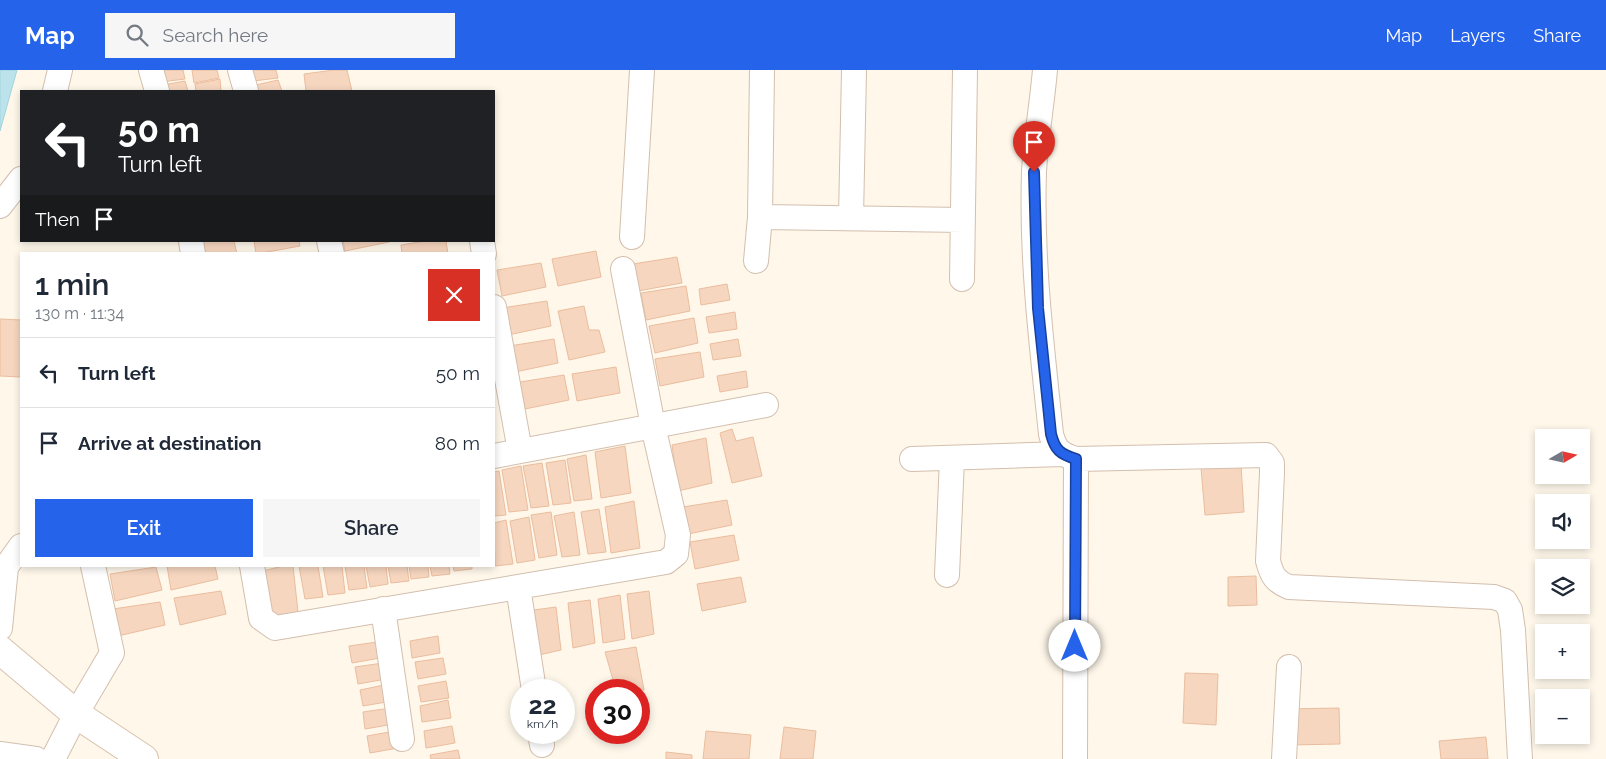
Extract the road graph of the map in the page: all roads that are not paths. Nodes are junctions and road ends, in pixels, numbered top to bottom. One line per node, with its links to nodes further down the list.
1 (60, 70): 9 (street)
2 (151, 70): 10 (street)
3 (240, 70): 11 (street)
4 (642, 70): 17 (street)
5 (762, 70): 14 (street)
6 (854, 70): 15 (street)
7 (964, 70): 16 (street)
8 (1045, 70): 26 (street)
9 (55, 90)
10 (157, 90)
11 (246, 90)
12 (20, 180): 13 (street)
13 (0, 206)
14 (760, 217): 15 (street); 18 (street)
15 (851, 218): 16 (street)
16 (963, 220): 20 (street)
17 (632, 237)
18 (756, 261)
19 (623, 269): 23 (street)
20 (962, 279)
21 (495, 313): 24 (street)
22 (766, 404): 23 (street)
23 (653, 426): 24 (street); 33 (street)
24 (520, 451): 25 (street)
25 (495, 456)
26 (1069, 457): 28 (street); 45 (street); 47 (street)
27 (912, 459): 28 (street)
28 (952, 459): 32 (street)
29 (20, 547): 35 (street)
30 (93, 567): 39 (street)
31 (252, 567): 34 (street)
32 (947, 575)
33 (518, 587): 34 (street); 38 (street)
34 (383, 609): 40 (street)
35 (0, 628)
36 (0, 650): 39 (street)
37 (1288, 667): 46 (street)
38 (532, 679)
39 (76, 714): 43 (street); 44 (street)
40 (402, 739)
41 (0, 754): 42 (street)
42 (36, 759)
43 (53, 759)
44 (144, 759)
45 (1075, 759)
46 (1284, 759)
47 (1520, 759)

